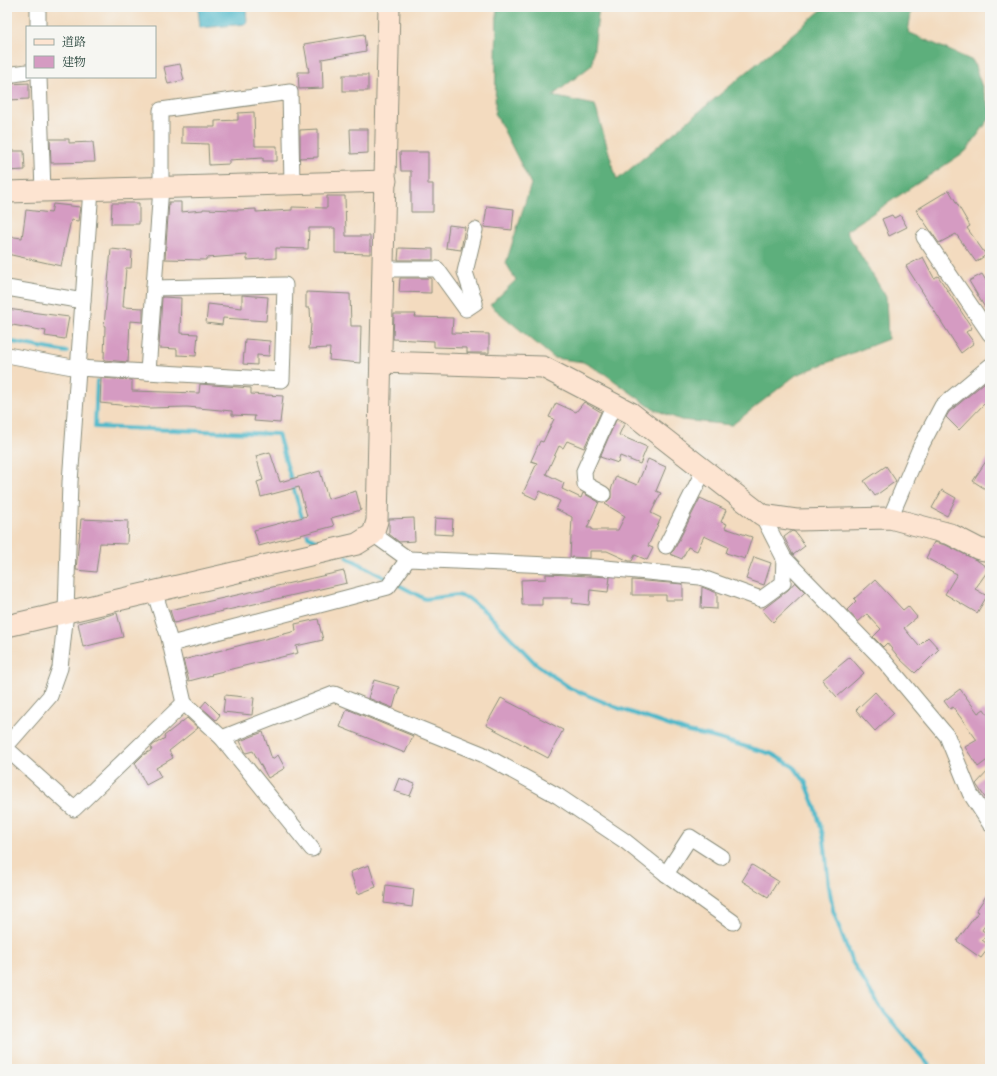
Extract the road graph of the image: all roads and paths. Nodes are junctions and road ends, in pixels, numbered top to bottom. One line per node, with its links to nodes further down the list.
1 (38, 7): 3 (street)
2 (389, 7): 7 (street)
3 (38, 26)
4 (26, 72): 5 (street)
5 (7, 76)
6 (39, 78): 11 (street)
7 (386, 181): 8 (street); 15 (street)
8 (292, 183): 9 (street); 9 (street)
9 (161, 187): 10 (street); 17 (street)
10 (91, 189): 11 (street); 18 (street)
11 (43, 191): 12 (street)
12 (7, 192)
13 (475, 230): 15 (street)
14 (924, 237): 19 (street)
15 (384, 269): 21 (street)
16 (7, 288): 18 (street)
17 (154, 288): 24 (street); 24 (street)
18 (83, 301): 23 (street)
19 (990, 334)
20 (7, 355): 23 (street)
21 (381, 362): 25 (street); 30 (street)
22 (990, 366): 29 (street)
23 (78, 368): 24 (street); 36 (street)
24 (148, 372)
25 (614, 404): 26 (street); 27 (street)
26 (704, 470): 28 (street); 31 (street)
27 (603, 494)
28 (762, 515): 29 (street); 33 (street)
29 (890, 518): 32 (street)
30 (373, 534): 34 (street); 35 (street)
31 (666, 546)
32 (990, 551)
33 (784, 558): 34 (street); 43 (street)
34 (408, 559): 38 (street)
35 (154, 591): 36 (street); 38 (street)
36 (66, 612): 37 (street); 41 (street)
37 (7, 626)
38 (171, 644): 39 (street)
39 (184, 703): 40 (street); 42 (street)
40 (222, 738): 44 (street); 46 (street)
41 (7, 745)
42 (7, 749)
43 (990, 824)
44 (312, 849)
45 (721, 857): 46 (street)
46 (666, 874): 47 (street)
47 (733, 922)

